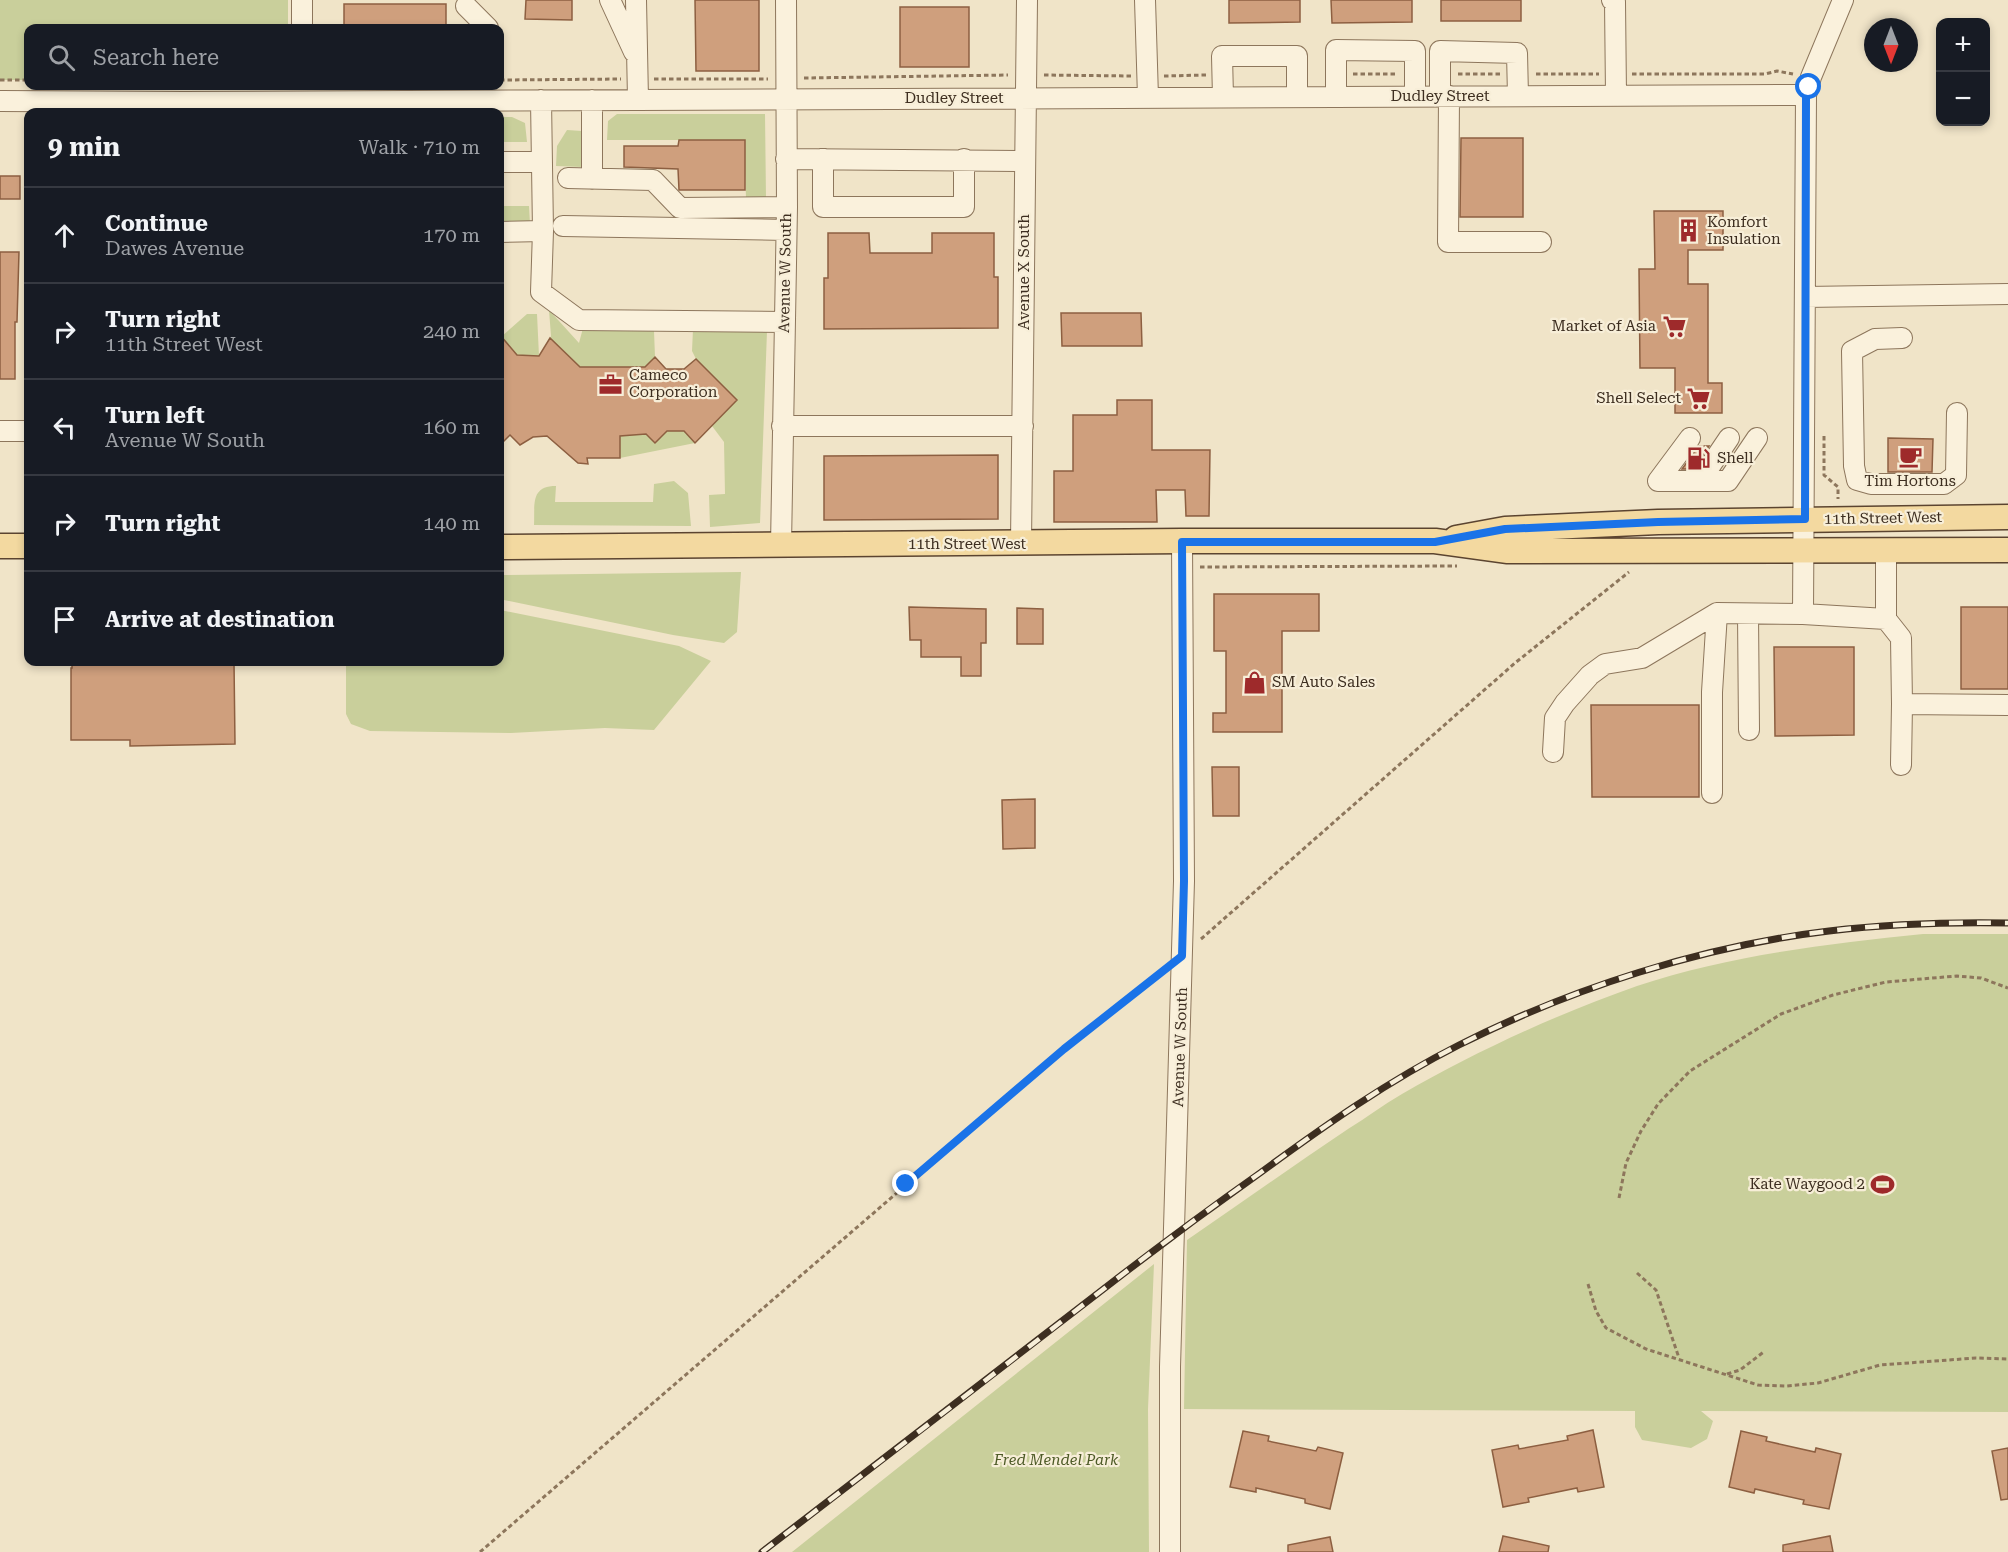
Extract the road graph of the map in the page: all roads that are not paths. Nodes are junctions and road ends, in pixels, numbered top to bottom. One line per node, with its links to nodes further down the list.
1 (302, 0): 10 (street)
2 (610, 0): 12 (street)
3 (636, 0): 12 (street)
4 (786, 0): 25 (street, Avenue W South)
5 (1027, 0): 23 (street, Avenue X South)
6 (1145, 0): 20 (street)
7 (1612, 0): 14 (street)
8 (1837, 2): 15 (street)
9 (466, 6): 11 (street)
10 (302, 24)
11 (484, 24)
12 (637, 59): 24 (street)
13 (497, 93): 26 (street, Dudley Street); 27 (street, Dudley Street)
14 (1616, 95): 15 (street, Dudley Street); 19 (street, Dudley Street)
15 (1806, 95): 47 (street)
16 (1336, 96): 17 (street, Dudley Street); 17 (street); 22 (street, Dudley Street)
17 (1414, 96): 18 (street, Dudley Street)
18 (1444, 96): 19 (street, Dudley Street); 19 (street); 45 (street)
19 (1518, 96)
20 (1148, 97): 21 (street, Dudley Street); 23 (street, Dudley Street)
21 (1223, 97): 22 (street, Dudley Street); 22 (street)
22 (1297, 97)
23 (1026, 98): 25 (street, Dudley Street); 35 (street, Avenue X South)
24 (638, 99): 25 (street, Dudley Street); 28 (street, Dudley Street)
25 (786, 99): 32 (street, Avenue W South)
26 (303, 100): 31 (street, Dudley Street)
27 (541, 100): 28 (street, Dudley Street); 37 (street)
28 (592, 100): 39 (street)
29 (0, 101): 30 (street, Dudley Street)
30 (57, 107): 31 (street, Dudley Street)
31 (184, 107)
32 (786, 159): 33 (street); 40 (street, Avenue W South)
33 (823, 159): 34 (street); 34 (street)
34 (964, 159): 35 (street)
35 (1024, 161): 52 (street, Avenue X South)
36 (504, 162): 37 (street)
37 (542, 162): 43 (street)
38 (568, 178): 39 (street)
39 (592, 179): 40 (street)
40 (787, 207): 42 (street, Avenue W South)
41 (563, 226): 42 (street)
42 (786, 230): 48 (street, Avenue W South)
43 (543, 231): 44 (street); 48 (street)
44 (504, 232)
45 (1541, 242)
46 (2008, 294): 47 (street)
47 (1805, 297): 58 (street)
48 (784, 322): 51 (street, Avenue W South)
49 (1902, 338): 50 (street)
50 (1957, 413)
51 (782, 426): 52 (street); 62 (street, Avenue W South)
52 (1023, 426): 61 (street, Avenue X South)
53 (0, 431): 54 (street)
54 (24, 431)
55 (1723, 438): 56 (street); 56 (street); 56 (street)
56 (1694, 481)
57 (2008, 517): 58 (main road, 11th Street West)
58 (1805, 519): 60 (main road, 11th Street West); 66 (street)
59 (1182, 542): 60 (main road, 11th Street West); 61 (main road, 11th Street West); 79 (street, Avenue W South)
60 (1435, 542): 66 (main road, 11th Street West)
61 (1022, 543): 62 (main road, 11th Street West)
62 (781, 545): 65 (main road, 11th Street West)
63 (0, 546): 64 (main road)
64 (24, 546)
65 (504, 547)
66 (1804, 549): 67 (main road, 11th Street West); 71 (street)
67 (1886, 550): 68 (main road, 11th Street West); 72 (street)
68 (2008, 550)
69 (1717, 613): 70 (street); 76 (street); 78 (street)
70 (1748, 614): 71 (street); 75 (street)
71 (1803, 614): 72 (street)
72 (1886, 619): 73 (street)
73 (1902, 704): 74 (street); 77 (street)
74 (2008, 705)
75 (1749, 730)
76 (1553, 752)
77 (1901, 765)
78 (1712, 793)
79 (1170, 1552)

